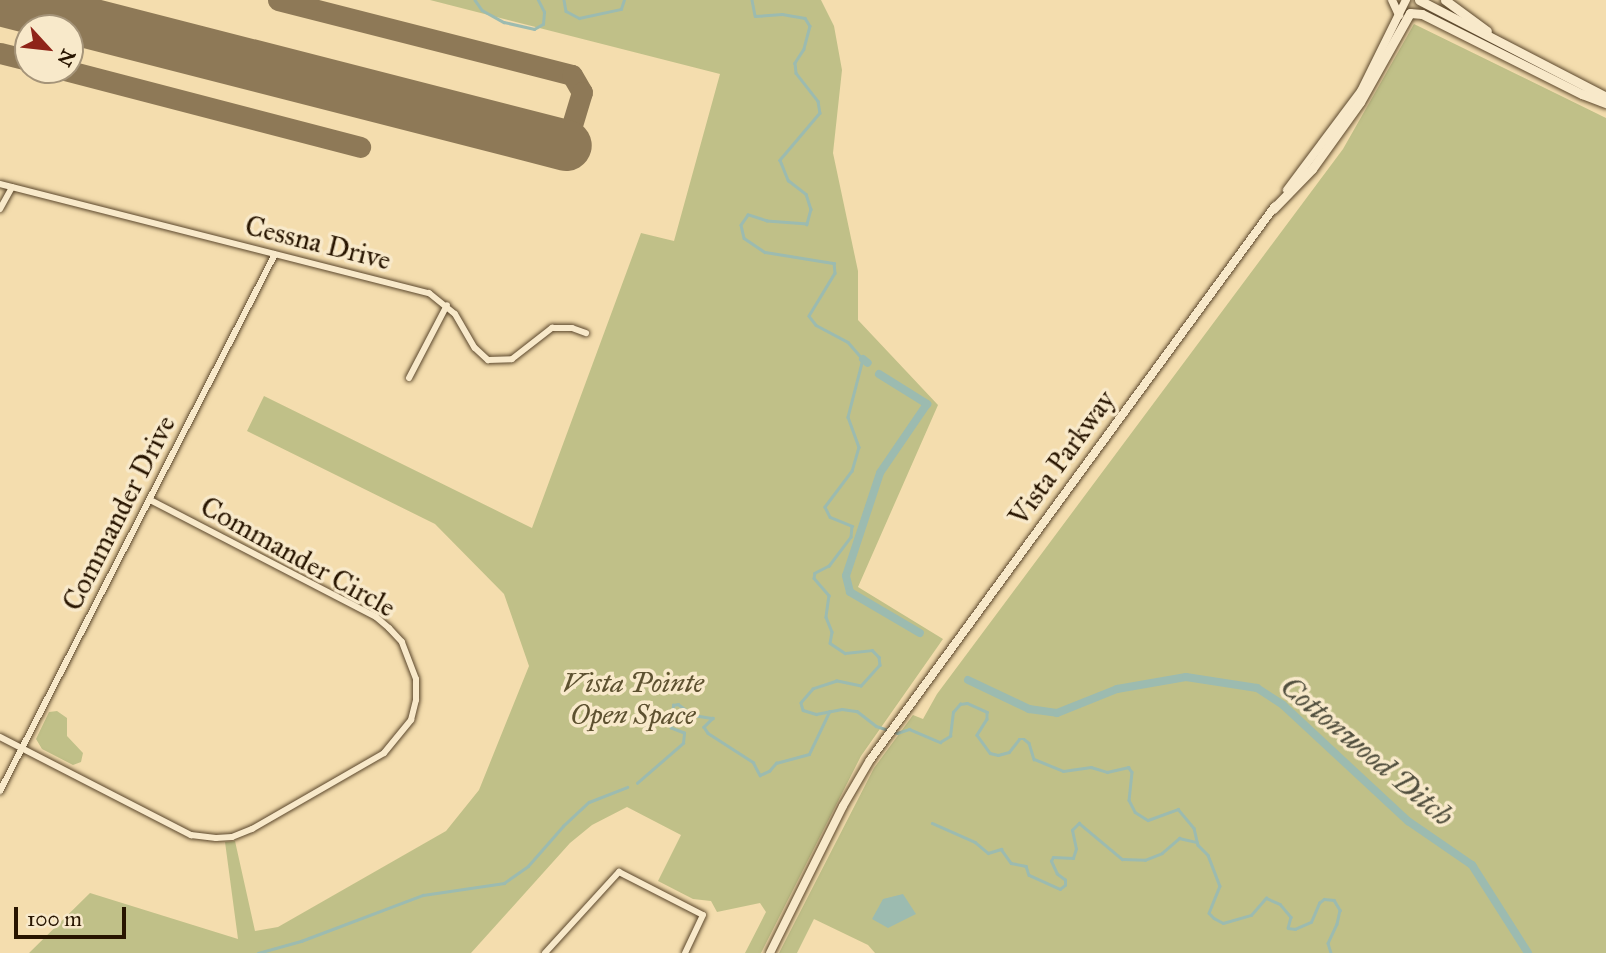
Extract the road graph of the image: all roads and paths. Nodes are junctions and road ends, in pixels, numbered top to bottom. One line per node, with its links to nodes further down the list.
1 (1392, 0): 5 (street)
2 (1406, 0): 5 (street, Vista Parkway)
3 (1419, 0): 6 (main road)
4 (1445, 0): 6 (main road)
5 (1399, 15): 12 (street, Vista Parkway)
6 (1502, 43): 7 (main road)
7 (1606, 96)
8 (1606, 103): 12 (main road)
9 (0, 184): 10 (street, Cessna Drive)
10 (12, 187): 11 (street); 13 (street, Cessna Drive)
11 (0, 209)
12 (1273, 209): 23 (street, Vista Parkway)
13 (275, 254): 14 (street, Cessna Drive); 17 (street, Commander Drive)
14 (447, 305): 15 (street, Cessna Drive); 16 (street)
15 (586, 333)
16 (409, 378)
17 (150, 500): 19 (street, Commander Drive); 19 (street, Commander Circle)
18 (0, 737): 19 (street, Commander Circle)
19 (22, 748): 20 (street, Commander Drive)
20 (0, 791)
21 (545, 953): 22 (street)
22 (685, 953)
23 (770, 953)

